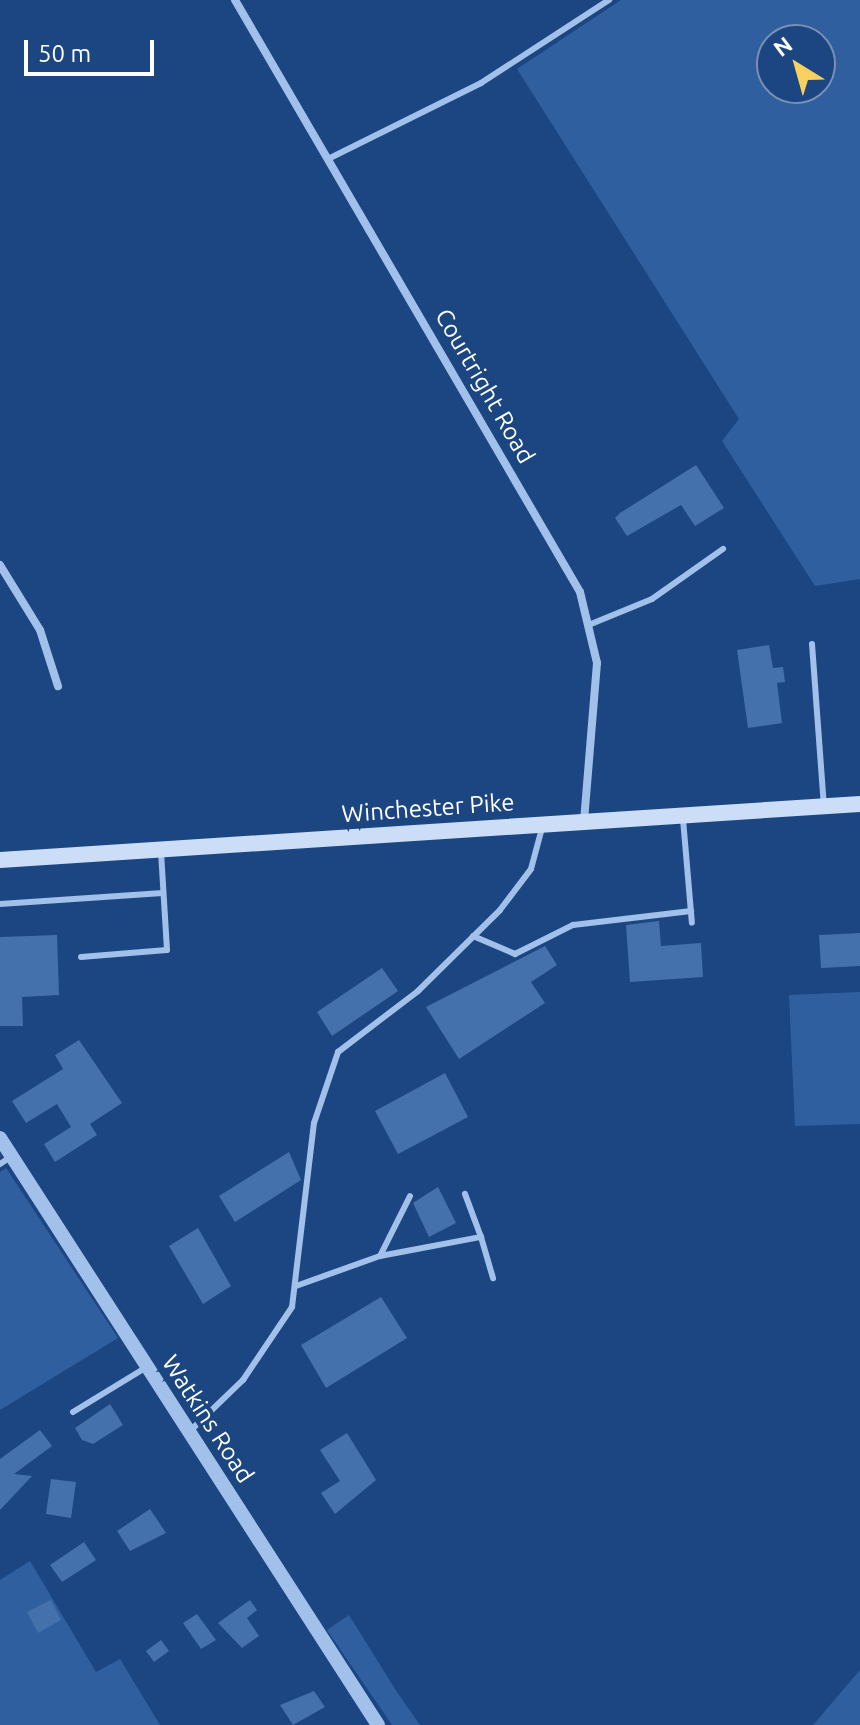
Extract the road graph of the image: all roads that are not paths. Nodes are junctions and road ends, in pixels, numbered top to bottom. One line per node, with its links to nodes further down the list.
1 (235, 0): 3 (street, Courtright Road)
2 (609, 0): 3 (lane)
3 (328, 159): 6 (street, Courtright Road)
4 (723, 549): 6 (lane)
5 (0, 565): 8 (street)
6 (591, 624): 12 (street, Courtright Road)
7 (812, 644): 10 (lane)
8 (58, 686)
9 (860, 804): 10 (main road, Winchester Pike)
10 (824, 806): 11 (main road, Winchester Pike)
11 (683, 815): 12 (main road, Winchester Pike); 18 (lane)
12 (584, 822): 13 (main road, Winchester Pike)
13 (542, 825): 14 (main road, Winchester Pike); 20 (lane)
14 (161, 849): 15 (main road, Winchester Pike); 16 (lane)
15 (0, 860)
16 (163, 893): 17 (lane); 21 (lane)
17 (0, 904)
18 (691, 911): 19 (lane); 20 (lane)
19 (692, 923)
20 (473, 936): 29 (lane)
21 (81, 957)
22 (0, 1138): 23 (street, Watkins Road)
23 (6, 1160): 30 (street, Watkins Road)
24 (465, 1194): 26 (lane)
25 (410, 1196): 27 (lane)
26 (481, 1237): 27 (lane); 28 (lane)
27 (380, 1256): 29 (lane)
28 (493, 1278)
29 (296, 1286): 32 (lane)
30 (148, 1366): 31 (lane); 32 (street, Watkins Road)
31 (73, 1412)
32 (190, 1431): 33 (street, Watkins Road)
33 (378, 1725)

